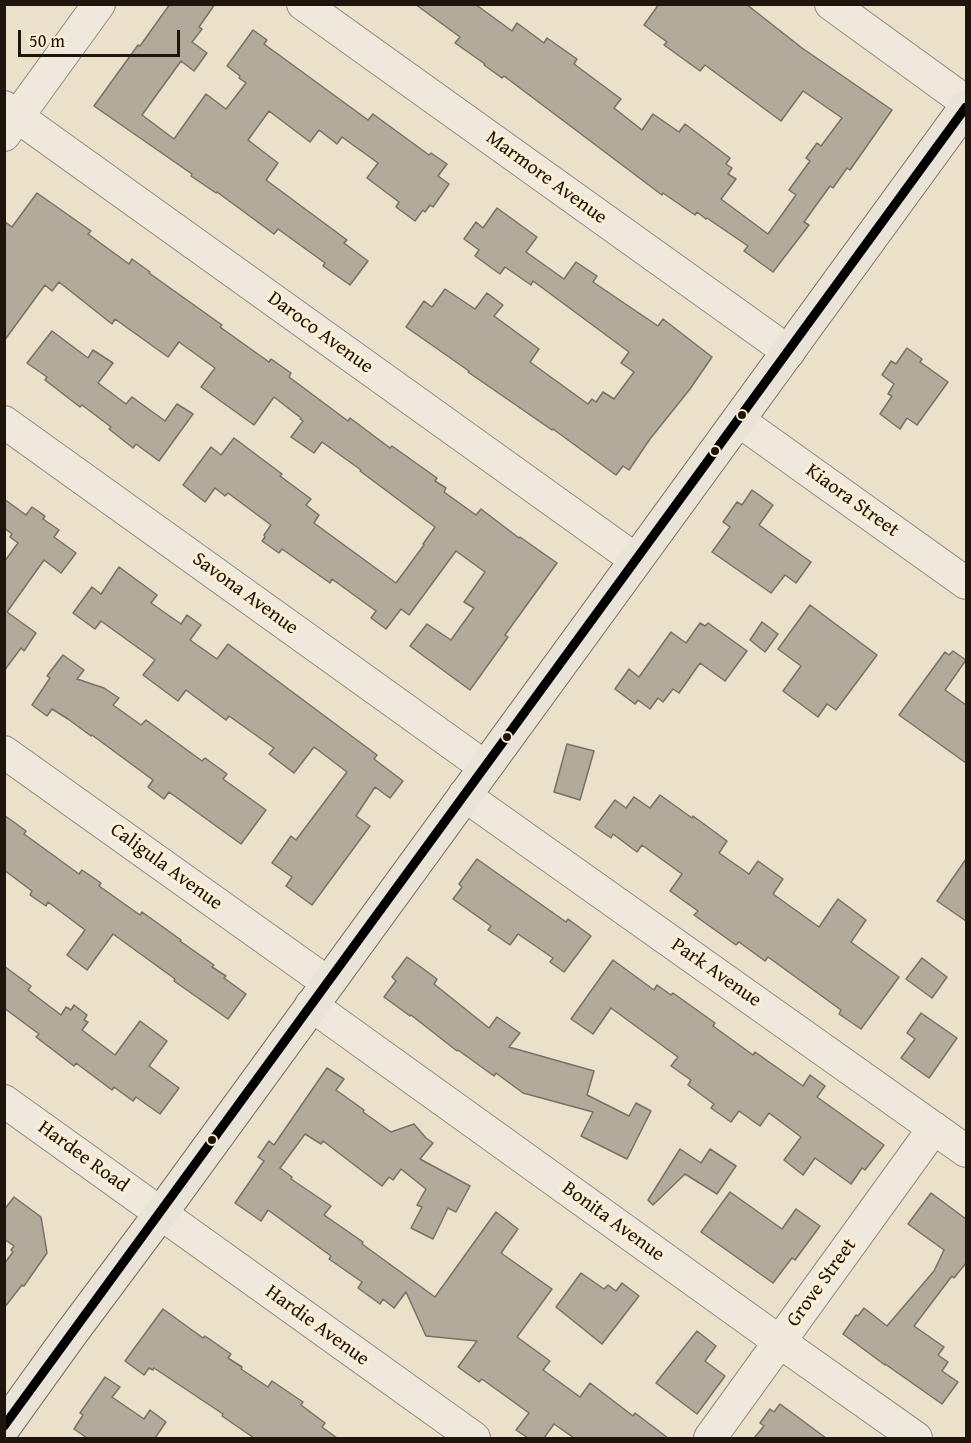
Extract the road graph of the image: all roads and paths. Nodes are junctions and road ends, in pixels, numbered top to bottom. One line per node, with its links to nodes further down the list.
1 (99, 4): 5 (street)
2 (303, 4): 6 (street, Marmore Avenue)
3 (831, 4): 4 (street)
4 (963, 117): 6 (main road)
5 (9, 120): 9 (street, Daroco Avenue)
6 (789, 352): 7 (main road)
7 (738, 420): 9 (main road); 10 (street, Kiaora Street)
8 (4, 422): 12 (street, Savona Avenue)
9 (636, 560): 12 (main road)
10 (966, 583)
11 (4, 752): 14 (street, Caligula Avenue)
12 (485, 767): 13 (main road)
13 (464, 795): 14 (main road); 16 (street, Park Avenue)
14 (320, 994): 18 (main road); 19 (street, Bonita Avenue)
15 (4, 1101): 18 (street, Hardee Road)
16 (934, 1128): 17 (street, Park Avenue); 19 (street, Grove Street)
17 (966, 1151)
18 (161, 1213): 20 (main road); 21 (street, Hardie Avenue)
19 (780, 1342): 22 (street, Grove Street); 23 (street, Bonita Avenue)
20 (4, 1426)
21 (474, 1438)
22 (710, 1438)
23 (916, 1438)

